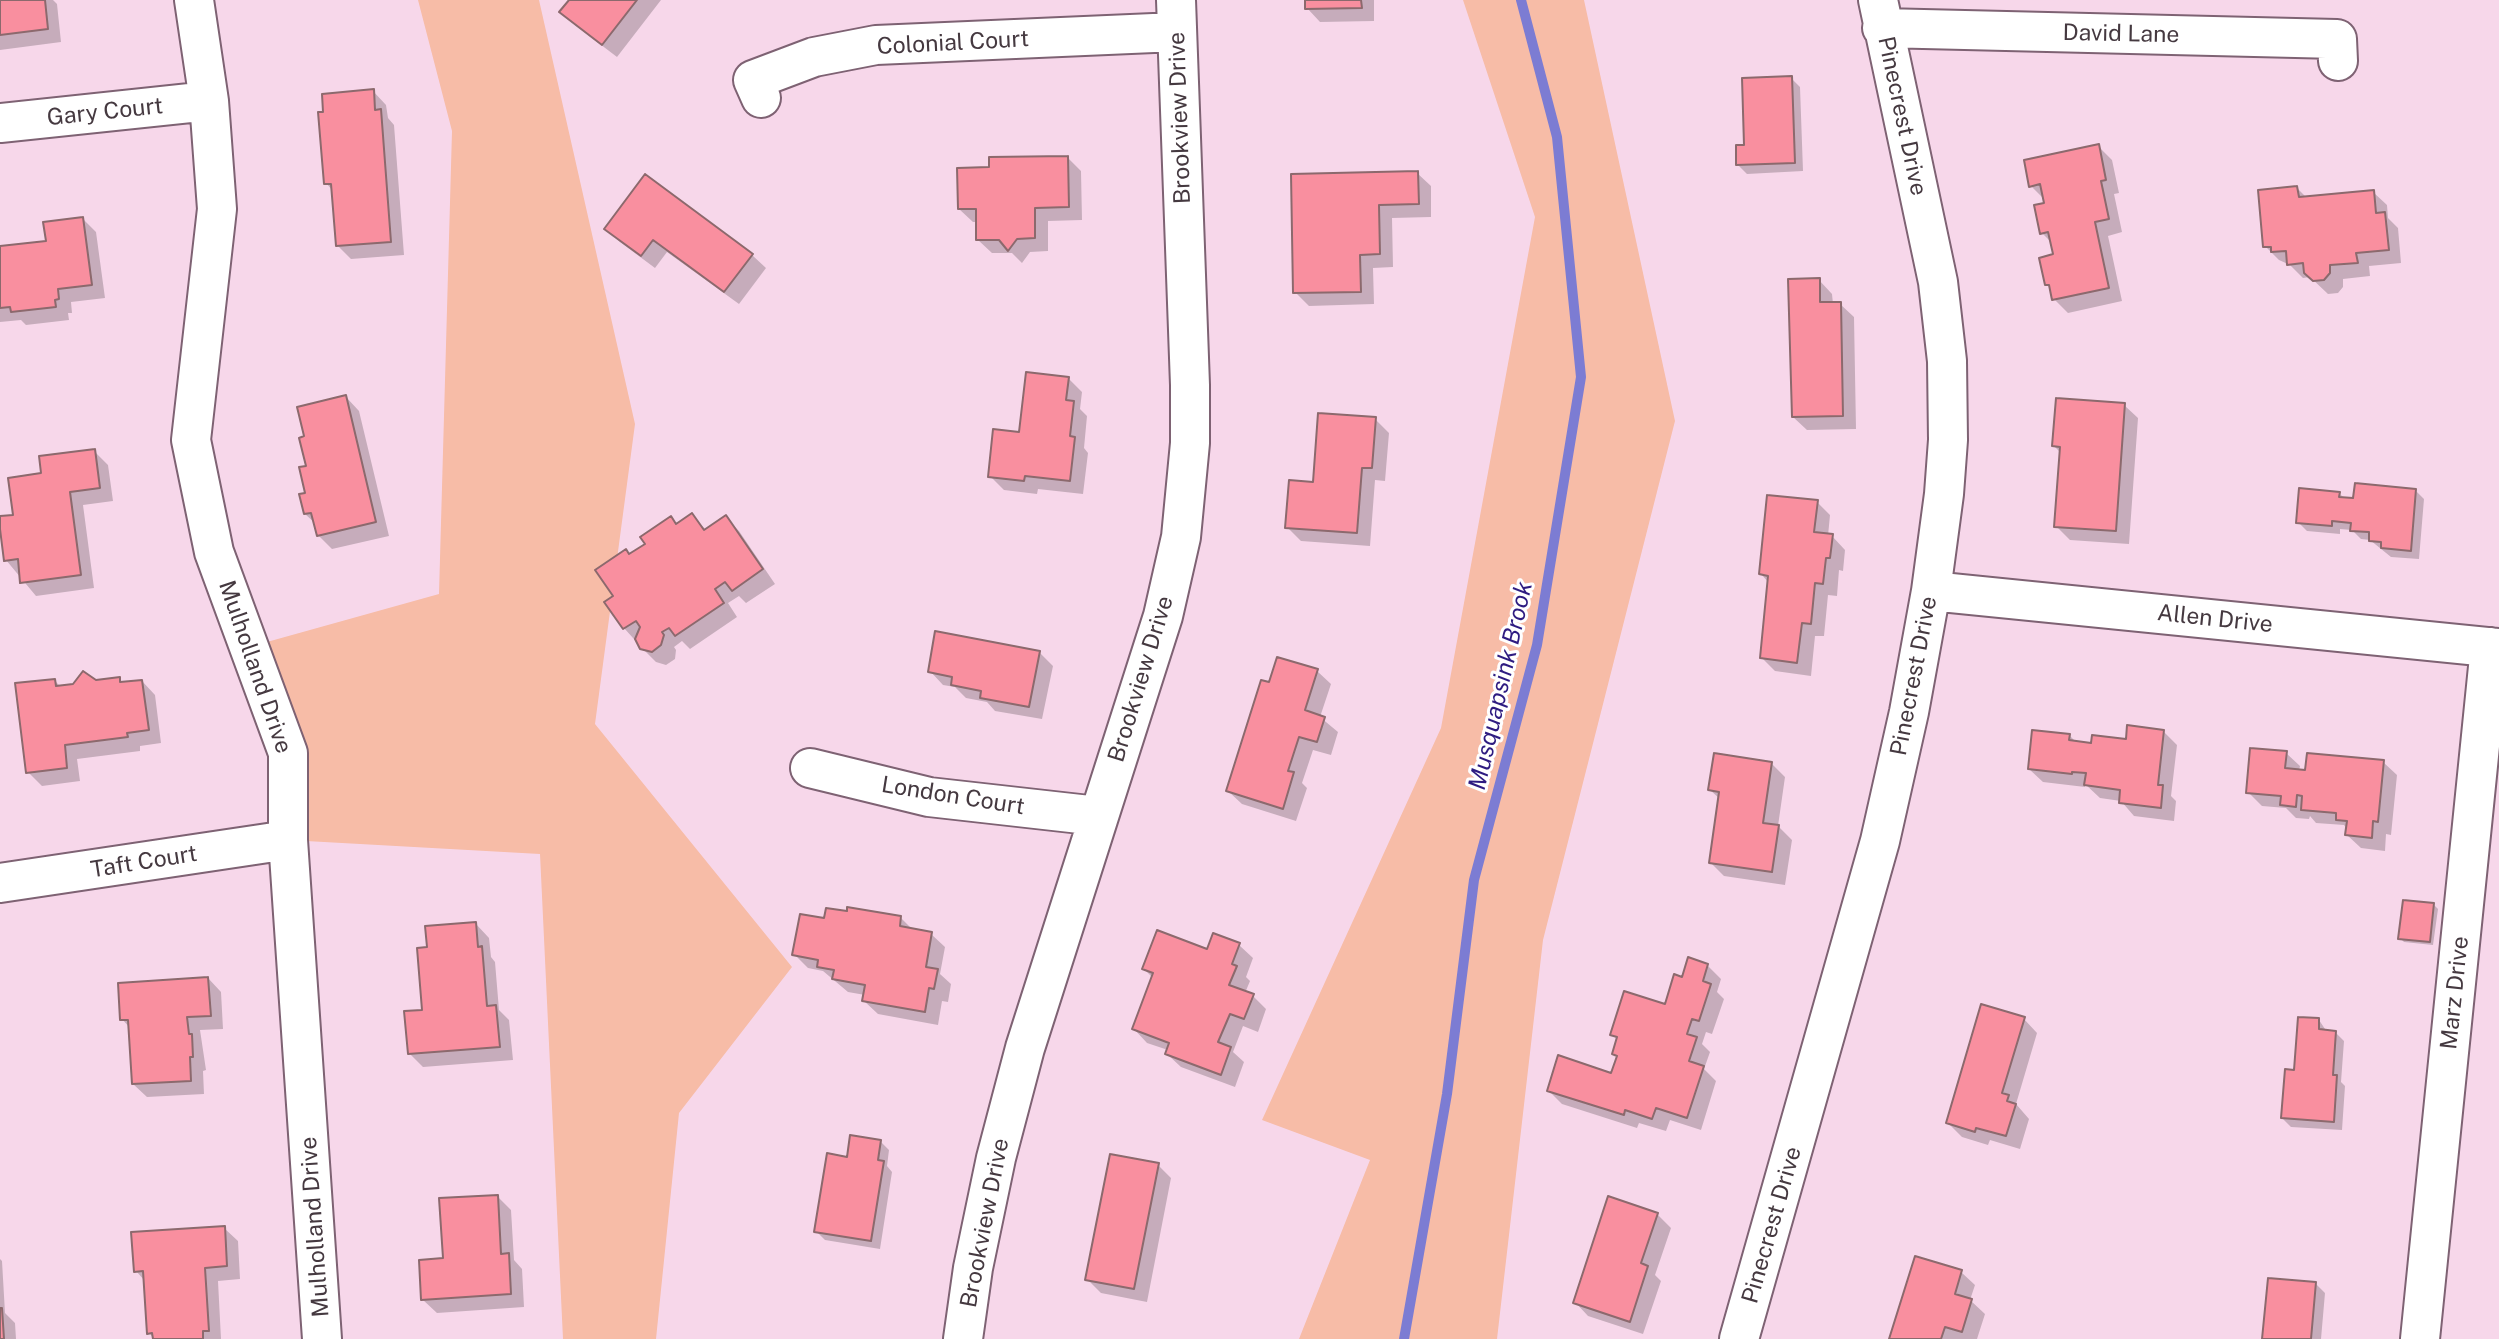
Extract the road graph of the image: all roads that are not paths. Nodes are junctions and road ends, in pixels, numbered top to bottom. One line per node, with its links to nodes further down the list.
1 (194, 0): 6 (street, Mulholland Drive)
2 (1880, 14): 4 (street, David Lane); 8 (street, Pinecrest Drive)
3 (1177, 16): 5 (street, Colonial Court); 11 (street, Brookview Drive)
4 (2338, 61)
5 (761, 98)
6 (209, 101): 7 (street, Gary Court); 12 (street, Mulholland Drive)
7 (0, 122)
8 (1931, 591): 9 (street, Allen Drive); 16 (street, Pinecrest Drive)
9 (2494, 647): 17 (street, Marz Drive)
10 (810, 768): 11 (street, London Court)
11 (1098, 816): 15 (street, Brookview Drive)
12 (288, 840): 13 (street, Taft Court); 14 (street, Mulholland Drive)
13 (0, 883)
14 (322, 1339)
15 (962, 1339)
16 (1740, 1339)
17 (2420, 1339)

